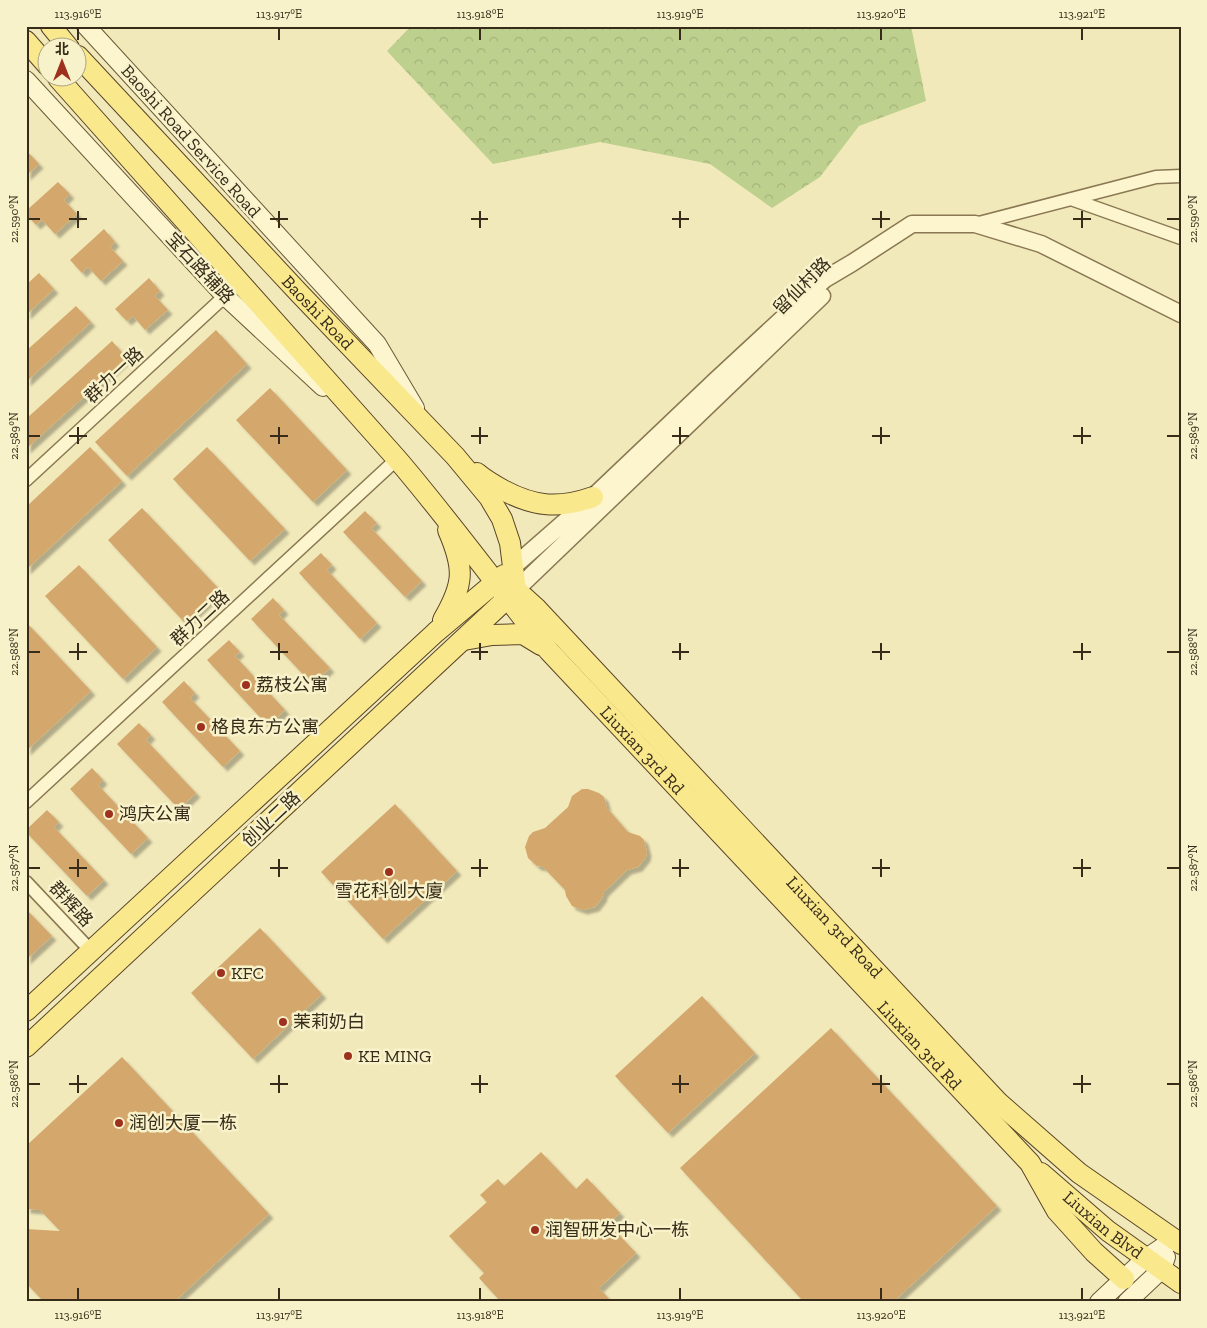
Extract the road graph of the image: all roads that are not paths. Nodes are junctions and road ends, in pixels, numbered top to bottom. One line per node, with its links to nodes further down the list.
1 (51, 26): 3 (main road)
2 (86, 26): 16 (main road, Baoshi Road Service Road)
3 (61, 38)
4 (26, 41): 5 (main road)
5 (38, 55)
6 (88, 67): 16 (main road, Baoshi Road)
7 (26, 80): 14 (main road, 宝石路辅路)
8 (67, 88): 17 (main road, Baoshi Road)
9 (1181, 176): 10 (street)
10 (1071, 199): 11 (street); 12 (street)
11 (976, 224): 13 (street); 15 (street)
12 (1181, 238)
13 (852, 264): 21 (street, 留仙村路); 24 (street, 留仙村路)
14 (225, 296): 17 (main road, 宝石路辅路); 20 (street, 群力一路)
15 (1181, 314)
16 (423, 421): 18 (main road, Baoshi Road)
17 (384, 444): 19 (main road, Baoshi Road)
18 (455, 456): 21 (main road); 23 (main road, Baoshi Road)
19 (397, 459): 22 (main road, Baoshi Road); 28 (street, 群力二路)
20 (26, 480)
21 (593, 497): 23 (street, 留仙村路)
22 (438, 508): 24 (main road); 25 (main road, 创业二路)
23 (513, 566): 24 (main road, Baoshi Road)
24 (506, 591): 25 (main road, 创业二路); 26 (main road, 创业二路); 27 (main road); 34 (main road, Liuxian 3rd Road)
25 (436, 632): 30 (main road, 创业二路)
26 (464, 640): 27 (main road); 32 (main road, 创业二路)
27 (549, 651): 33 (main road, Liuxian 3rd Rd)
28 (26, 802)
29 (26, 882): 30 (street, 群辉路)
30 (91, 951): 31 (main road, 创业二路)
31 (26, 1011)
32 (26, 1047)
33 (1030, 1163): 35 (main road, Liuxian Blvd); 37 (main road, Liuxian 3rd Rd)
34 (1177, 1242): 35 (main road)
35 (1153, 1264): 36 (main road, Liuxian Blvd); 37 (main road)
36 (1181, 1283)
37 (1135, 1293): 38 (main road)
38 (1099, 1302)

